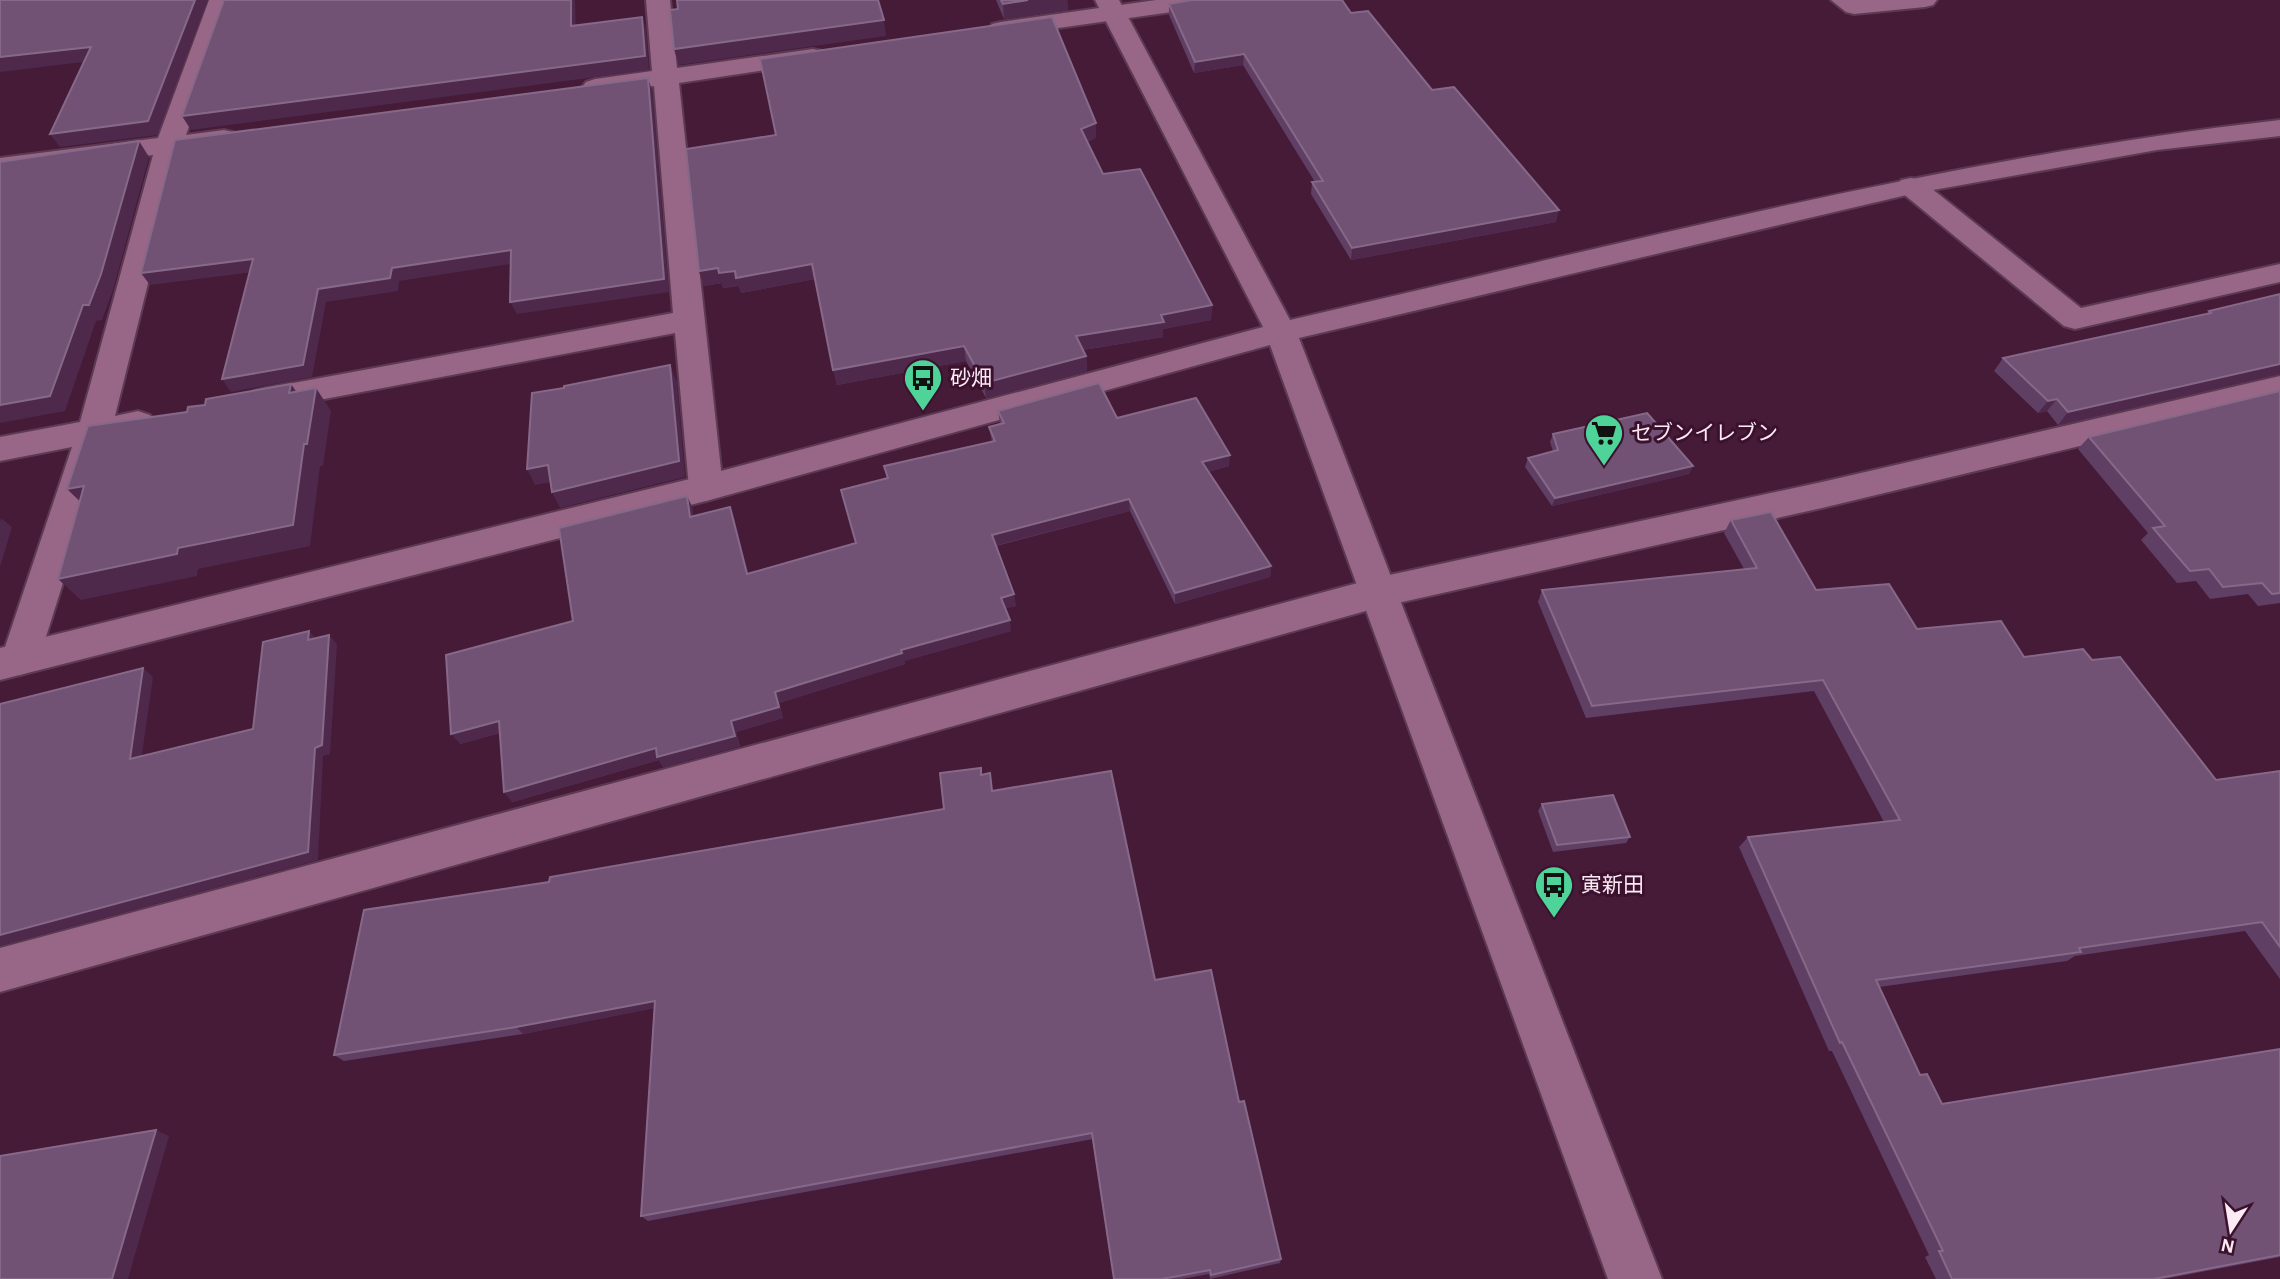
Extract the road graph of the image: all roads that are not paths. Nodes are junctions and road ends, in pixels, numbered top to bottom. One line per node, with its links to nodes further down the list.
1 (221, 0): 13 (street)
2 (658, 0): 9 (street)
3 (1206, 0): 6 (street)
4 (1843, 0): 5 (street)
5 (1925, 0)
6 (1111, 6): 7 (street); 18 (street)
7 (978, 33)
8 (842, 52): 9 (street)
9 (664, 78): 10 (street); 17 (street)
10 (568, 91)
11 (2280, 128): 15 (street)
12 (251, 134): 13 (street)
13 (169, 145): 14 (street); 22 (street)
14 (0, 166)
15 (1911, 186): 16 (street); 18 (street)
16 (2280, 273)
17 (691, 320): 20 (street); 24 (street)
18 (1281, 332): 24 (street); 25 (street)
19 (2280, 387): 25 (street)
20 (243, 403)
21 (162, 418): 22 (street)
22 (94, 431): 23 (street); 26 (street)
23 (0, 449)
24 (706, 488): 26 (street)
25 (1380, 592): 27 (street); 28 (street)
26 (10, 662)
27 (0, 970)
28 (1634, 1279)

